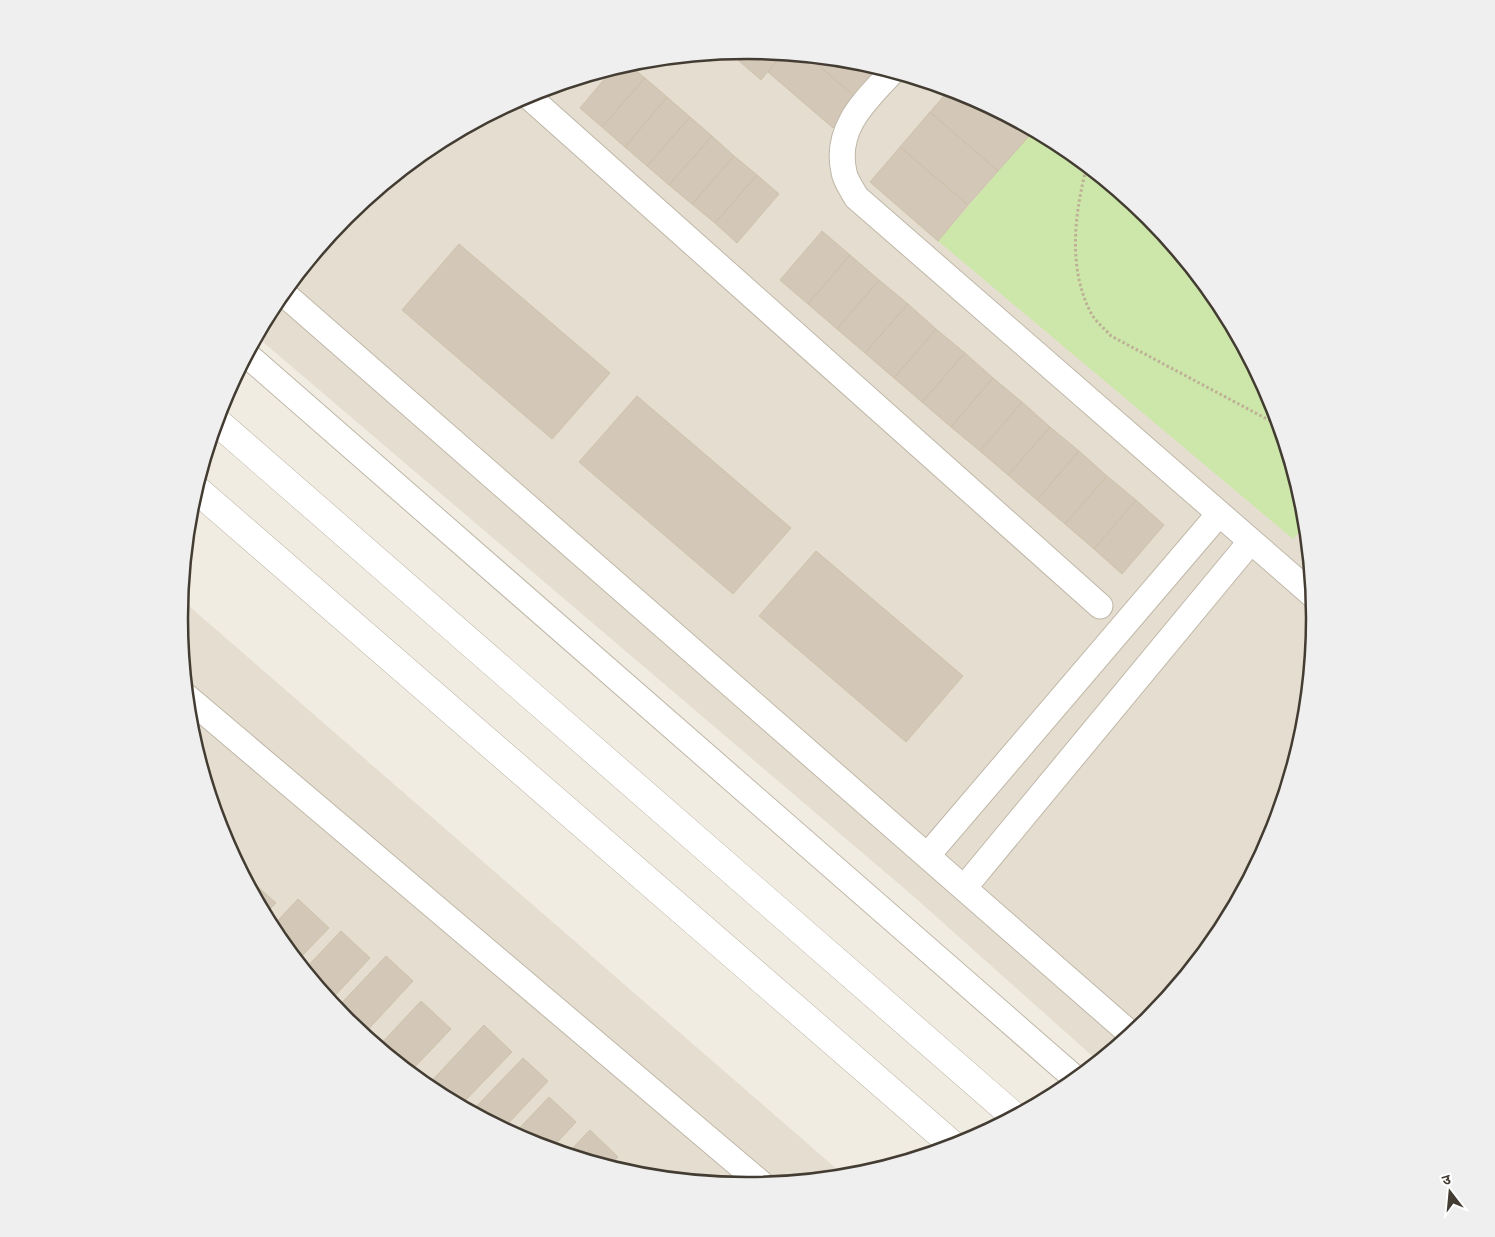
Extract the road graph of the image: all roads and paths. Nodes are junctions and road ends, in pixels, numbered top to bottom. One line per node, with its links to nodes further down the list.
1 (888, 77): 9 (street)
2 (534, 101): 12 (street)
3 (1085, 172): 6 (path)
4 (289, 298): 14 (street)
5 (252, 359): 17 (street)
6 (1271, 421)
7 (222, 426): 18 (street)
8 (202, 494): 19 (street)
9 (1219, 514): 10 (street); 14 (street)
10 (1251, 541): 11 (street); 15 (street)
11 (1306, 589)
12 (1100, 606)
13 (195, 704): 20 (street)
14 (926, 856): 15 (street)
15 (964, 888): 16 (street)
16 (1126, 1030)
17 (1071, 1075)
18 (1010, 1113)
19 (948, 1141)
20 (753, 1178)

